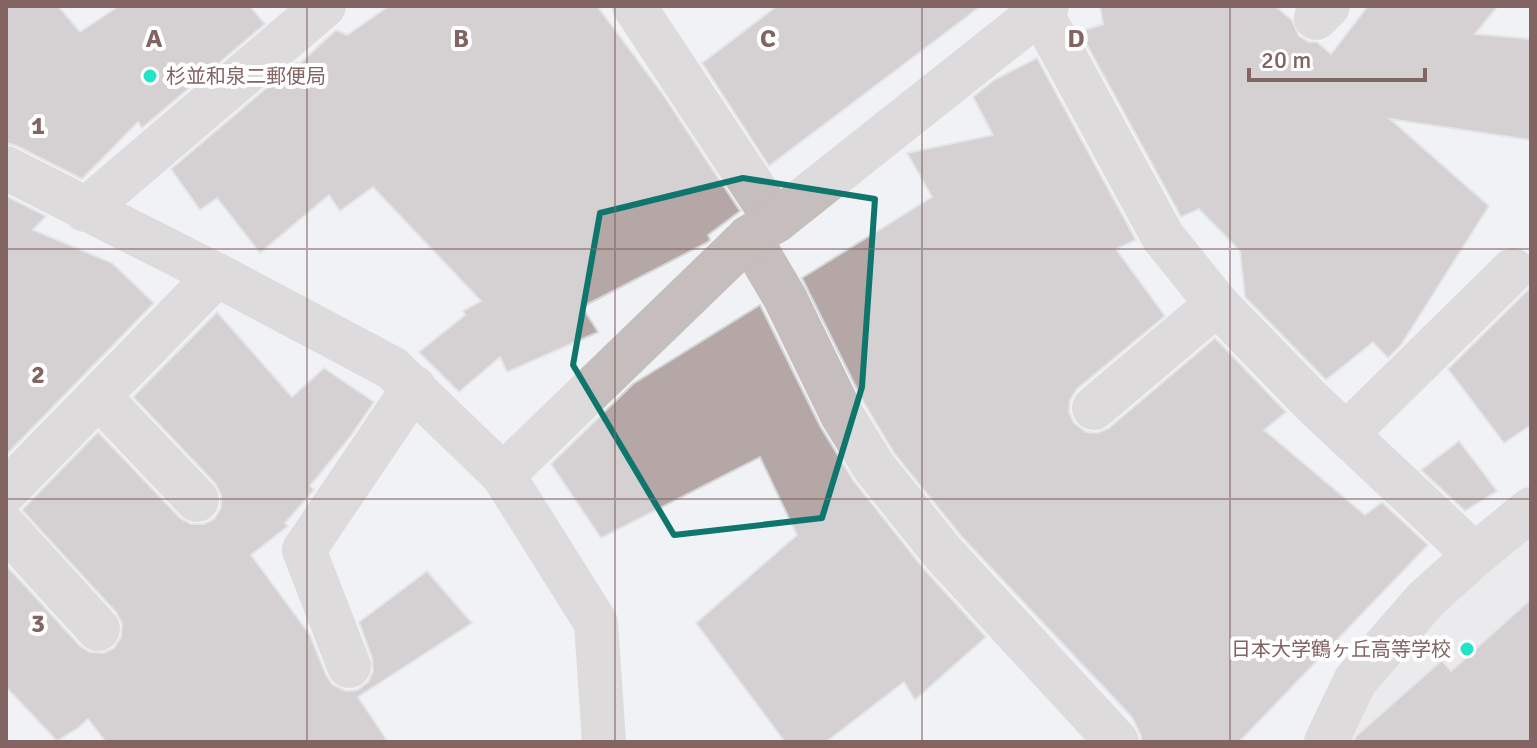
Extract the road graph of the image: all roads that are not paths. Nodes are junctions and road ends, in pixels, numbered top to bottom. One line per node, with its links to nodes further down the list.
1 (324, 6): 5 (street)
2 (634, 6): 6 (street)
3 (1044, 9): 6 (street); 9 (street)
4 (6, 168): 5 (street)
5 (85, 210): 8 (street)
6 (763, 229): 14 (street); 23 (street)
7 (1513, 270): 13 (street)
8 (217, 275): 10 (street); 11 (street)
9 (1217, 304): 12 (street); 13 (street)
10 (414, 387): 14 (street); 21 (street)
11 (99, 397): 15 (street); 16 (street)
12 (1094, 408)
13 (1346, 434): 19 (street)
14 (503, 475): 22 (street)
15 (6, 491)
16 (197, 500)
17 (1531, 509): 19 (street)
18 (6, 528): 20 (street)
19 (1475, 555): 24 (street)
20 (98, 629)
21 (349, 666)
22 (604, 742)
23 (1117, 742)
24 (1326, 742)

